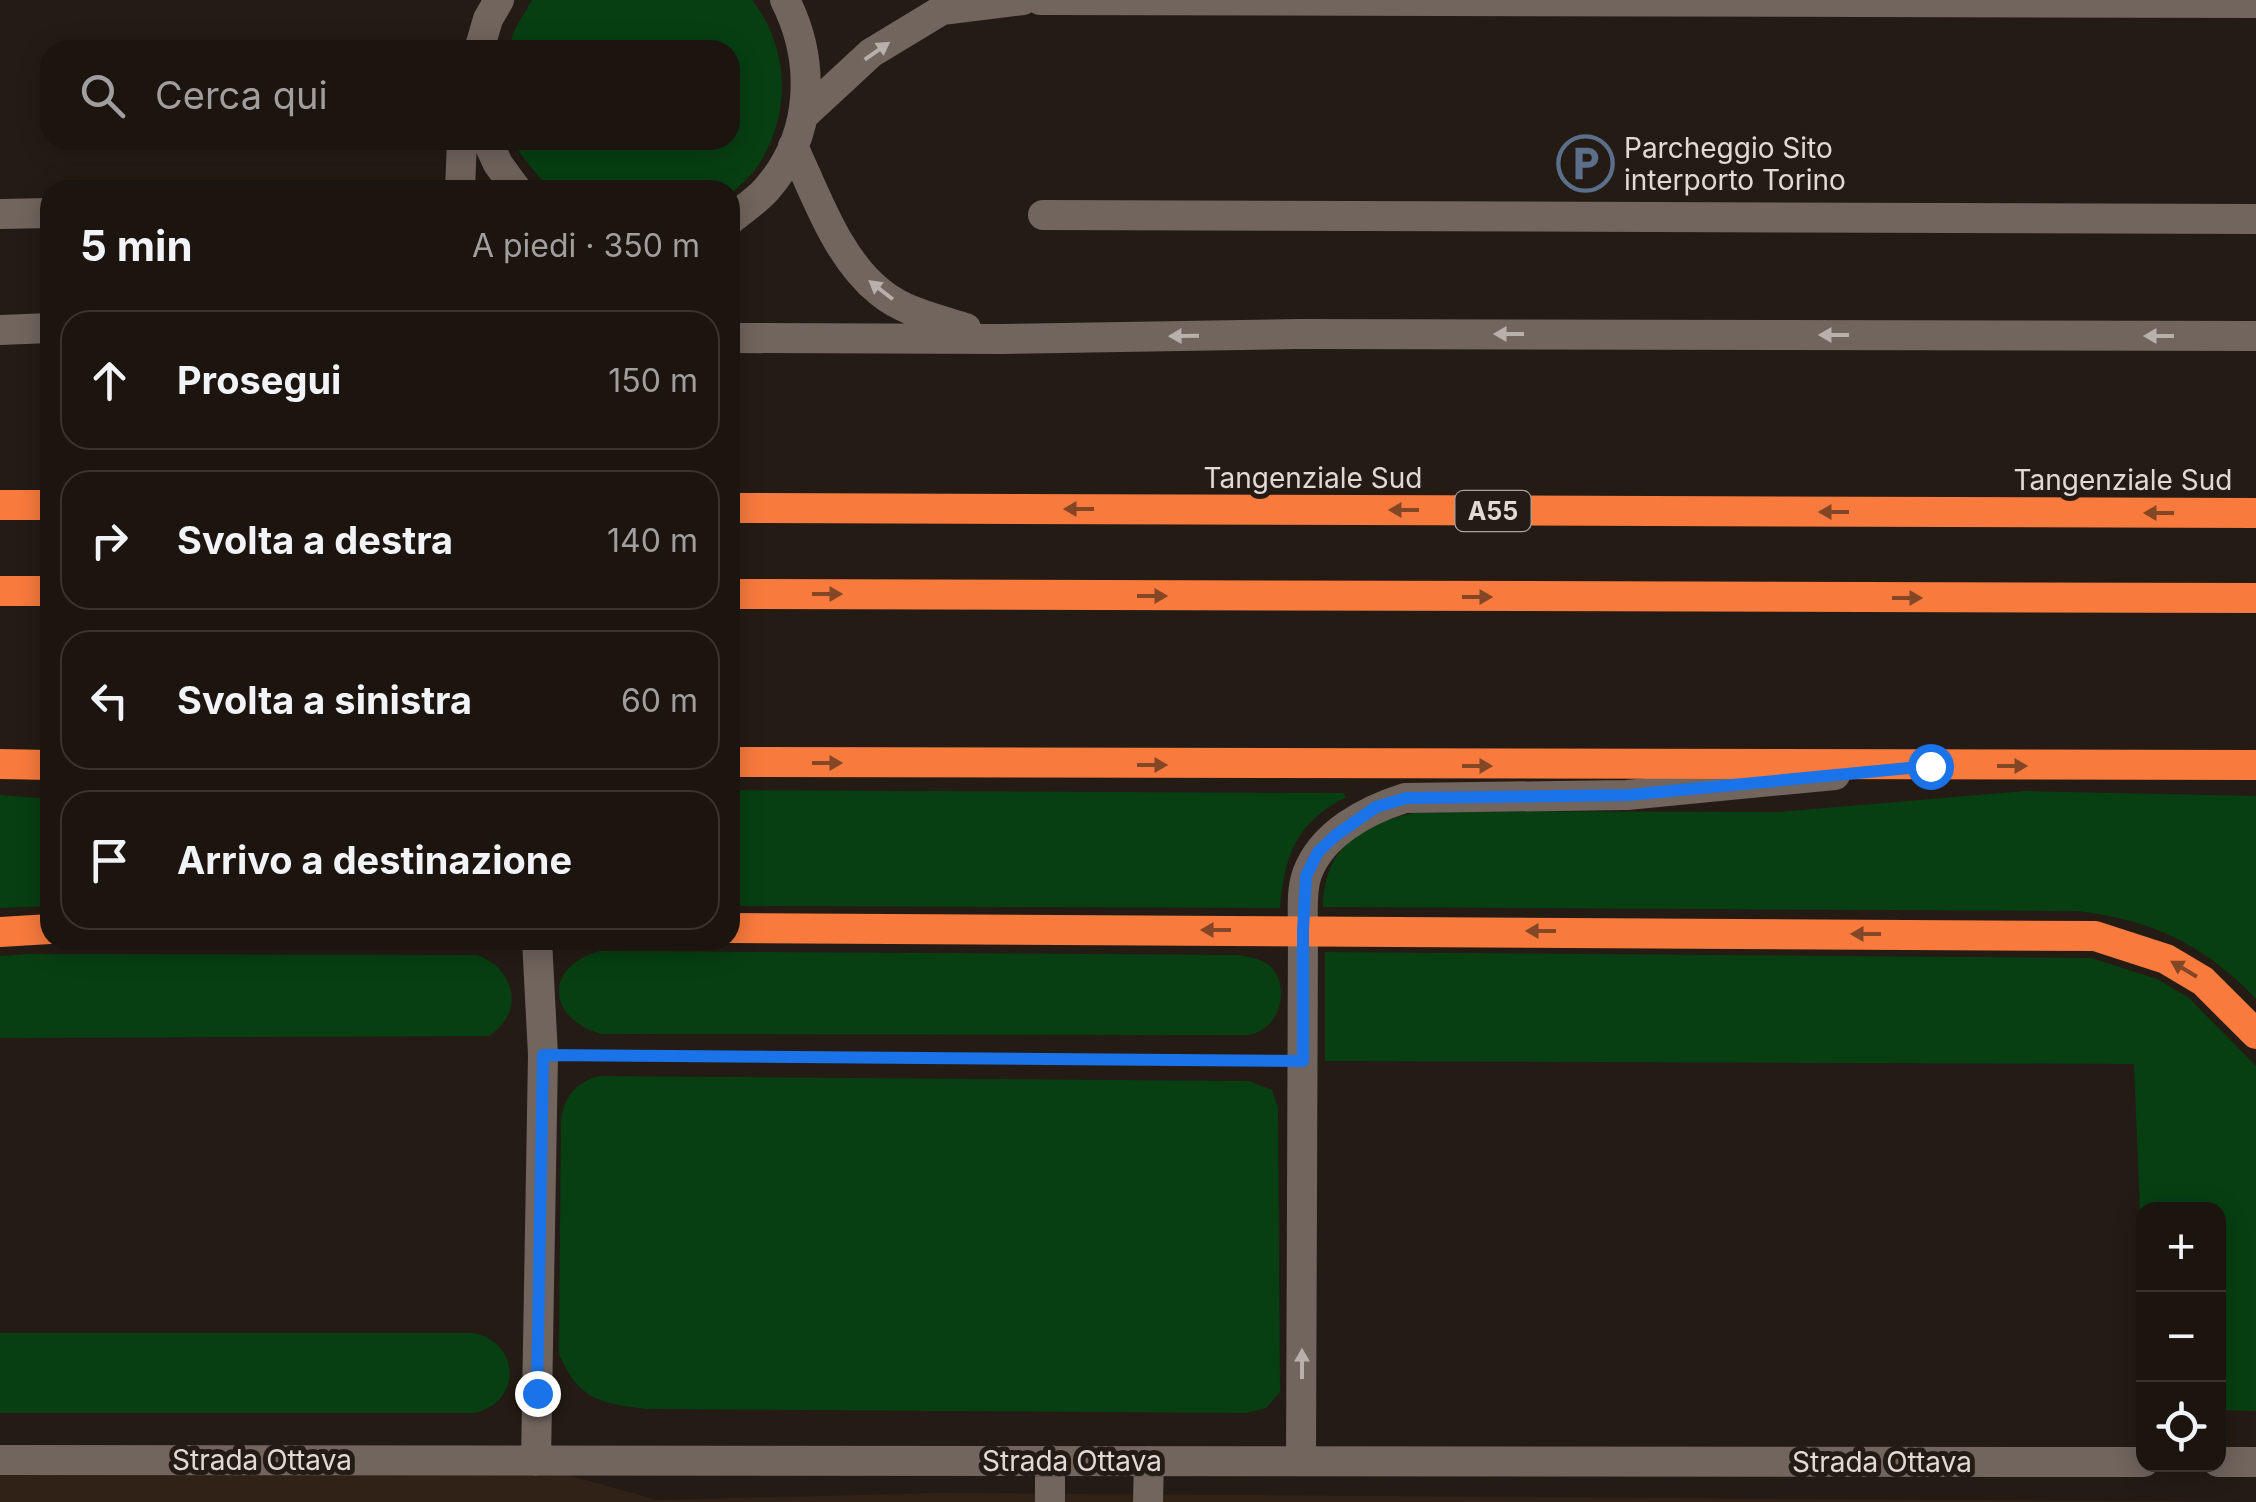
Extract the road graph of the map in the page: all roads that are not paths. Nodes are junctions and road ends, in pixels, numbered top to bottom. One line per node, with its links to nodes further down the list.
1 (785, 0): 9 (street)
2 (1023, 0): 9 (street, one-way to 2)
3 (1040, 0): 4 (street)
4 (1947, 1): 5 (street)
5 (2256, 3)
6 (487, 6): 7 (street); 8 (street)
7 (472, 40)
8 (480, 40)
9 (804, 115): 10 (street)
10 (793, 146): 15 (street); 24 (street, one-way to 10)
11 (462, 150): 13 (street)
12 (492, 150): 14 (street)
13 (460, 180)
14 (510, 180)
15 (740, 212)
16 (40, 213): 17 (street)
17 (0, 214)
18 (1043, 214): 19 (street)
19 (2256, 220)
20 (40, 328): 21 (street)
21 (0, 330)
22 (2256, 336): 24 (street, one-way to 24)
23 (740, 338): 24 (street)
24 (1002, 339)
25 (0, 505): 26 (highway)
26 (40, 506)
27 (740, 508): 28 (highway, Tangenziale Sud / A55, one-way to 27)
28 (2256, 514)
29 (0, 590): 30 (highway)
30 (40, 591)
31 (740, 594): 32 (highway, one-way to 32)
32 (2256, 598)
33 (740, 762): 37 (highway, one-way to 37)
34 (40, 764): 35 (highway)
35 (4, 765): 38 (street)
36 (2256, 765): 37 (highway, one-way to 36)
37 (1930, 766): 41 (street)
38 (40, 772)
39 (740, 928): 41 (highway, one-way to 39)
40 (40, 930): 42 (highway)
41 (1303, 930): 44 (highway, one-way to 41); 49 (street, one-way to 41)
42 (0, 932)
43 (538, 950): 46 (street)
44 (2256, 1034)
45 (0, 1460): 46 (street, Strada Ottava)
46 (536, 1460): 47 (street, Strada Ottava)
47 (1050, 1460): 48 (street, Strada Ottava); 53 (street)
48 (1150, 1461): 49 (street, Strada Ottava); 54 (street)
49 (1301, 1461): 50 (street, Strada Ottava)
50 (2136, 1462)
51 (2226, 1462): 52 (street)
52 (2256, 1462)
53 (1050, 1502)
54 (1148, 1502)

